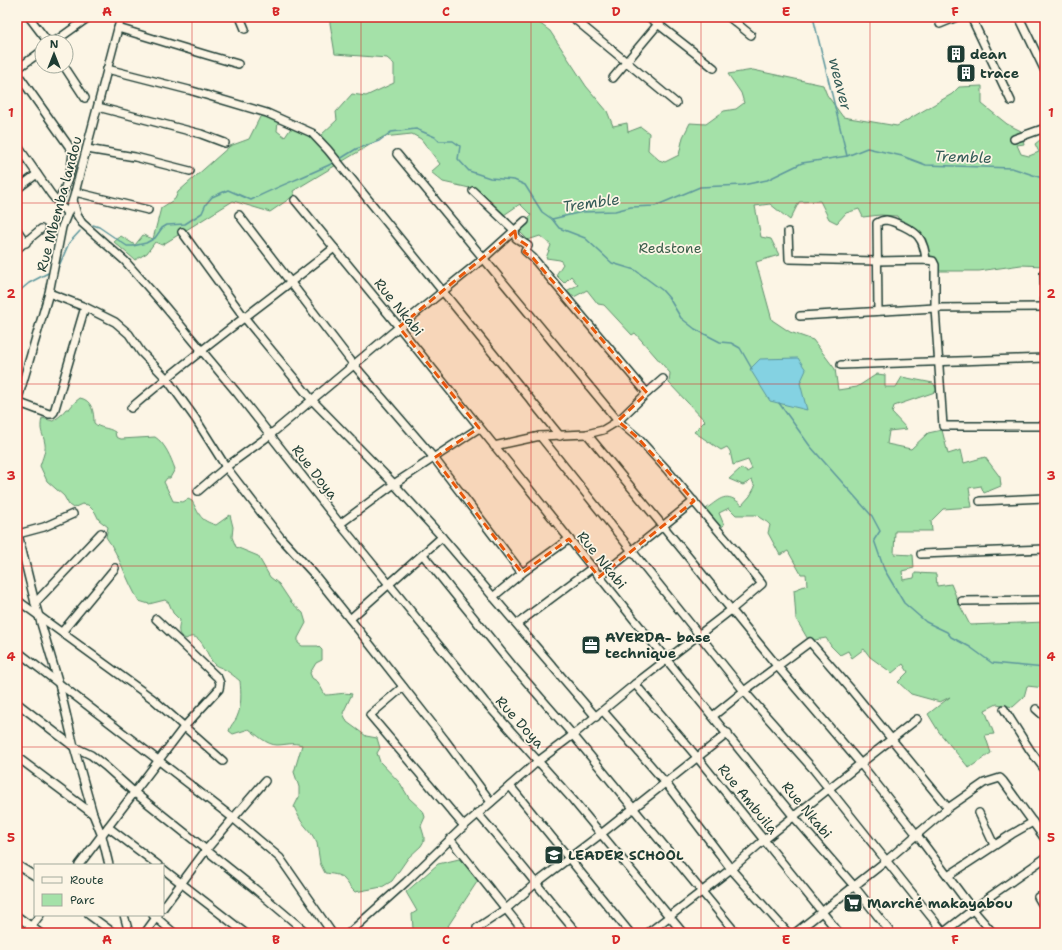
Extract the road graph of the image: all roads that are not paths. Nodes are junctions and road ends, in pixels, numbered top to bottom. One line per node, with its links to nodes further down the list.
1 (28, 17): 16 (street)
2 (89, 17): 17 (street)
3 (121, 17): 14 (street, Rue Mbemba landou)
4 (240, 17): 15 (street)
5 (572, 17): 20 (street)
6 (649, 17): 12 (street)
7 (664, 17): 12 (street)
8 (729, 17): 18 (street)
9 (957, 17): 13 (street)
10 (971, 17): 30 (street)
11 (1019, 17): 25 (street)
12 (658, 24): 20 (street); 22 (street)
13 (940, 24)
14 (118, 28): 21 (street); 24 (street, Rue Mbemba landou)
15 (245, 29)
16 (42, 34)
17 (65, 34)
18 (751, 35)
19 (34, 57): 23 (street)
20 (626, 62): 28 (street); 31 (street)
21 (238, 64)
22 (714, 68)
23 (17, 69)
24 (107, 69): 32 (street, Rue Mbemba landou); 64 (street)
25 (1045, 70)
26 (17, 73): 46 (street)
27 (69, 74): 29 (street)
28 (613, 78)
29 (85, 98)
30 (1011, 101)
31 (676, 103)
32 (98, 107): 35 (street); 37 (street, Rue Mbemba landou)
33 (1045, 128): 34 (street)
34 (1014, 139)
35 (225, 143)
36 (17, 145): 40 (street)
37 (87, 149): 39 (street); 43 (street, Rue Mbemba landou)
38 (398, 154): 59 (street)
39 (190, 171)
40 (36, 174): 41 (street); 46 (street)
41 (17, 189)
42 (472, 191): 53 (street)
43 (75, 192): 44 (street, Rue Mbemba landou); 47 (street)
44 (73, 200): 48 (street, Rue Mbemba landou); 73 (street, Rue Doya)
45 (295, 200): 57 (street, Rue Nkabi)
46 (58, 202): 48 (street)
47 (148, 210)
48 (67, 213): 65 (street, Rue Mbemba landou)
49 (239, 215): 63 (street)
50 (525, 221): 53 (street)
51 (41, 229): 56 (street)
52 (17, 230): 56 (street)
53 (515, 231): 59 (street); 80 (street)
54 (182, 232): 71 (street)
55 (788, 232): 61 (street)
56 (26, 242): 58 (street)
57 (334, 248): 63 (street); 72 (street, Rue Nkabi)
58 (17, 249)
59 (484, 258): 64 (street); 84 (street)
60 (926, 260): 61 (street); 61 (street); 68 (street)
61 (877, 261): 69 (street)
62 (1044, 272): 66 (street)
63 (290, 283): 71 (street); 76 (street)
64 (443, 291): 72 (street); 90 (street)
65 (49, 293): 67 (street); 81 (street, Rue Mbemba landou)
66 (1045, 306): 68 (street)
67 (84, 307): 78 (street); 81 (street)
68 (935, 308): 69 (street); 75 (street)
69 (878, 311): 70 (street)
70 (800, 316)
71 (244, 317): 73 (street); 82 (street)
72 (399, 327): 76 (street); 86 (street, Rue Nkabi)
73 (202, 350): 78 (street); 88 (street, Rue Doya)
74 (1045, 358): 75 (street)
75 (938, 361): 77 (street); 85 (street)
76 (354, 365): 82 (street); 92 (street)
77 (841, 365)
78 (166, 378): 83 (street); 93 (street)
79 (663, 379): 80 (street)
80 (647, 393): 84 (street)
81 (18, 400)
82 (312, 400): 88 (street); 94 (street)
83 (131, 408)
84 (618, 421): 87 (street); 97 (street)
85 (1045, 426)
86 (479, 428): 91 (street, Rue Nkabi); 92 (street)
87 (586, 434): 90 (street); 101 (street)
88 (270, 435): 93 (street); 100 (street, Rue Doya)
89 (540, 436): 90 (street); 91 (street); 107 (street)
90 (560, 436)
91 (494, 446): 105 (street, Rue Nkabi)
92 (434, 458): 94 (street); 112 (street)
93 (226, 467): 95 (street); 123 (street)
94 (394, 484): 100 (street); 104 (street)
95 (198, 491)
96 (1045, 498): 98 (street)
97 (694, 501): 101 (street); 120 (street)
98 (980, 501)
99 (73, 514): 102 (street)
100 (340, 524): 114 (street, Rue Doya)
101 (663, 526): 107 (street); 120 (street)
102 (18, 532): 119 (street)
103 (101, 533): 119 (street)
104 (442, 537): 109 (street); 115 (street)
105 (569, 539): 111 (street, Rue Nkabi); 112 (street)
106 (1045, 549): 108 (street)
107 (632, 551): 113 (street); 126 (street)
108 (921, 554)
109 (423, 555): 114 (street); 144 (street)
110 (115, 568): 125 (street)
111 (592, 568): 113 (street, Rue Nkabi); 124 (street)
112 (522, 573): 115 (street)
113 (599, 577): 128 (street, Rue Nkabi)
114 (389, 585): 123 (street); 151 (street, Rue Doya)
115 (493, 597): 124 (street)
116 (17, 600): 121 (street)
117 (1045, 600): 118 (street)
118 (962, 601)
119 (35, 603): 121 (street)
120 (731, 610): 126 (street); 129 (street)
121 (40, 617): 125 (street); 130 (street)
122 (156, 619): 142 (street)
123 (350, 619): 132 (street)
124 (517, 624): 139 (street)
125 (62, 632): 142 (street)
126 (699, 634): 128 (street); 133 (street)
127 (17, 651): 130 (street)
128 (667, 659): 131 (street); 138 (street, Rue Nkabi)
129 (778, 666): 133 (street); 145 (street); 152 (street)
130 (59, 684): 146 (street); 149 (street)
131 (634, 684): 137 (street); 148 (street, Rue Ambuila)
132 (403, 687): 159 (street); 168 (street)
133 (744, 691): 138 (street); 157 (street)
134 (17, 703): 146 (street)
135 (1004, 709): 153 (street)
136 (1036, 709): 140 (street)
137 (603, 711): 139 (street); 155 (street)
138 (713, 716): 143 (street, Rue Nkabi)
139 (596, 717): 144 (street)
140 (1045, 717)
141 (917, 719): 145 (street)
142 (184, 727): 149 (street); 150 (street)
143 (728, 733): 148 (street); 165 (street, Rue Nkabi)
144 (573, 735): 151 (street); 160 (street)
145 (891, 739): 152 (street); 161 (street)
146 (74, 747): 158 (street); 164 (street)
147 (17, 757): 164 (street)
148 (697, 757): 155 (street); 175 (street, Rue Ambuila)
149 (159, 761): 158 (street); 166 (street)
150 (223, 761)
151 (537, 762): 156 (street); 170 (street, Rue Doya)
152 (860, 763): 157 (street); 171 (street)
153 (1045, 770)
154 (265, 781): 166 (street)
155 (665, 782): 160 (street); 185 (street)
156 (510, 786): 159 (street); 178 (street)
157 (828, 789): 165 (street); 180 (street)
158 (135, 793): 169 (street); 177 (street)
159 (491, 802): 162 (street)
160 (632, 808): 170 (street); 192 (street)
161 (948, 808): 167 (street); 171 (street)
162 (478, 813): 168 (street); 190 (street)
163 (979, 813): 176 (street)
164 (93, 814): 172 (street)
165 (794, 816): 175 (street); 191 (street, Rue Nkabi)
166 (233, 818): 177 (street); 217 (street)
167 (1033, 822): 173 (street); 176 (street)
168 (464, 826): 174 (street)
169 (108, 827): 172 (street); 183 (street)
170 (601, 834): 178 (street); 204 (street, Rue Doya)
171 (917, 835): 180 (street); 188 (street)
172 (102, 836): 181 (street); 182 (street)
173 (1045, 838)
174 (450, 839): 195 (street); 218 (street)
175 (764, 840): 185 (street); 198 (street, Rue Ambuila)
176 (994, 845): 188 (street)
177 (206, 850): 189 (street); 206 (street)
178 (570, 858): 190 (street); 221 (street)
179 (1045, 858): 197 (street)
180 (886, 860): 191 (street); 229 (street)
181 (80, 864)
182 (109, 864)
183 (157, 864)
184 (17, 865): 187 (street)
185 (731, 869): 192 (street); 225 (street)
186 (164, 870): 189 (street)
187 (34, 875)
188 (948, 876): 197 (street)
189 (182, 884): 194 (street); 214 (street)
190 (536, 884): 195 (street); 220 (street)
191 (854, 886): 198 (street); 228 (street, Rue Nkabi)
192 (702, 891): 204 (street); 224 (street)
193 (1038, 897): 196 (street)
194 (164, 907)
195 (506, 909): 207 (street); 219 (street)
196 (1045, 909)
197 (973, 910): 229 (street); 230 (street)
198 (823, 912): 226 (street); 227 (street, Rue Ambuila)
199 (17, 916): 205 (street)
200 (39, 916): 205 (street)
201 (90, 916): 210 (street)
202 (124, 916): 211 (street)
203 (156, 916): 212 (street); 213 (street)
204 (670, 916): 222 (street); 223 (street, Rue Doya)
205 (31, 926): 208 (street); 209 (street)
206 (302, 927): 215 (street); 216 (street)
207 (477, 928)
208 (26, 933)
209 (40, 933)
210 (114, 933)
211 (129, 933)
212 (145, 933)
213 (174, 933)
214 (245, 933)
215 (296, 933)
216 (307, 933)
217 (332, 933)
218 (349, 933)
219 (525, 933)
220 (577, 933)
221 (630, 933)
222 (648, 933)
223 (684, 933)
224 (736, 933)
225 (788, 933)
226 (795, 933)
227 (838, 933)
228 (891, 933)
229 (943, 933)
230 (993, 933)

